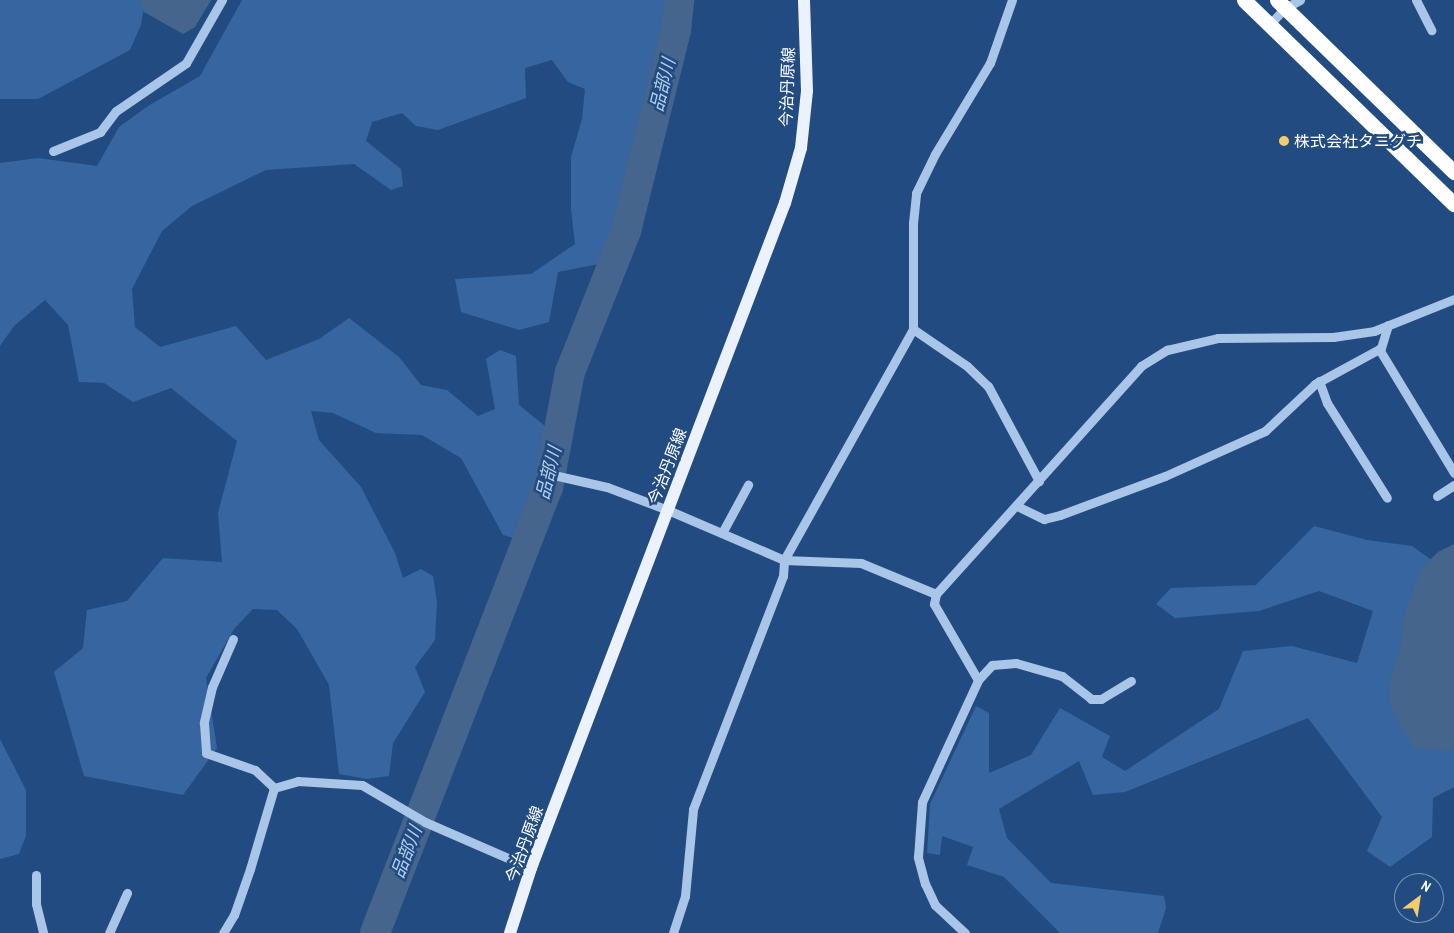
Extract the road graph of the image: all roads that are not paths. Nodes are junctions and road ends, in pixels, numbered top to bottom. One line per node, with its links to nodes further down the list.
1 (222, 0): 10 (street)
2 (804, 0): 26 (main road, 今治丹原線)
3 (1012, 0): 15 (street)
4 (1244, 0): 8 (highway)
5 (1300, 0): 7 (street)
6 (1416, 0): 9 (street)
7 (1281, 4): 8 (street); 11 (highway)
8 (1270, 24): 12 (highway)
9 (1431, 30)
10 (54, 151)
11 (1454, 172)
12 (1454, 204)
13 (1454, 299): 14 (street)
14 (1388, 325): 16 (street); 20 (street)
15 (913, 329): 20 (street); 28 (street)
16 (1379, 349): 17 (street); 18 (street)
17 (1320, 381): 24 (street); 25 (street)
18 (1454, 473)
19 (558, 476): 26 (street)
20 (1039, 481): 25 (street)
21 (748, 485): 27 (street)
22 (1454, 485): 23 (street)
23 (1437, 496)
24 (1387, 498)
25 (1017, 506): 29 (street)
26 (668, 510): 27 (street); 34 (main road, 今治丹原線)
27 (722, 533): 28 (street)
28 (784, 560): 29 (street); 41 (street)
29 (936, 594): 31 (street)
30 (233, 639): 33 (street)
31 (978, 680): 32 (street); 42 (street)
32 (1131, 681)
33 (274, 788): 34 (street); 39 (street)
34 (531, 868): 40 (main road, 今治丹原線)
35 (36, 875): 37 (street)
36 (127, 893): 38 (street)
37 (43, 933)
38 (109, 933)
39 (223, 933)
40 (510, 933)
41 (672, 933)
42 (965, 933)

